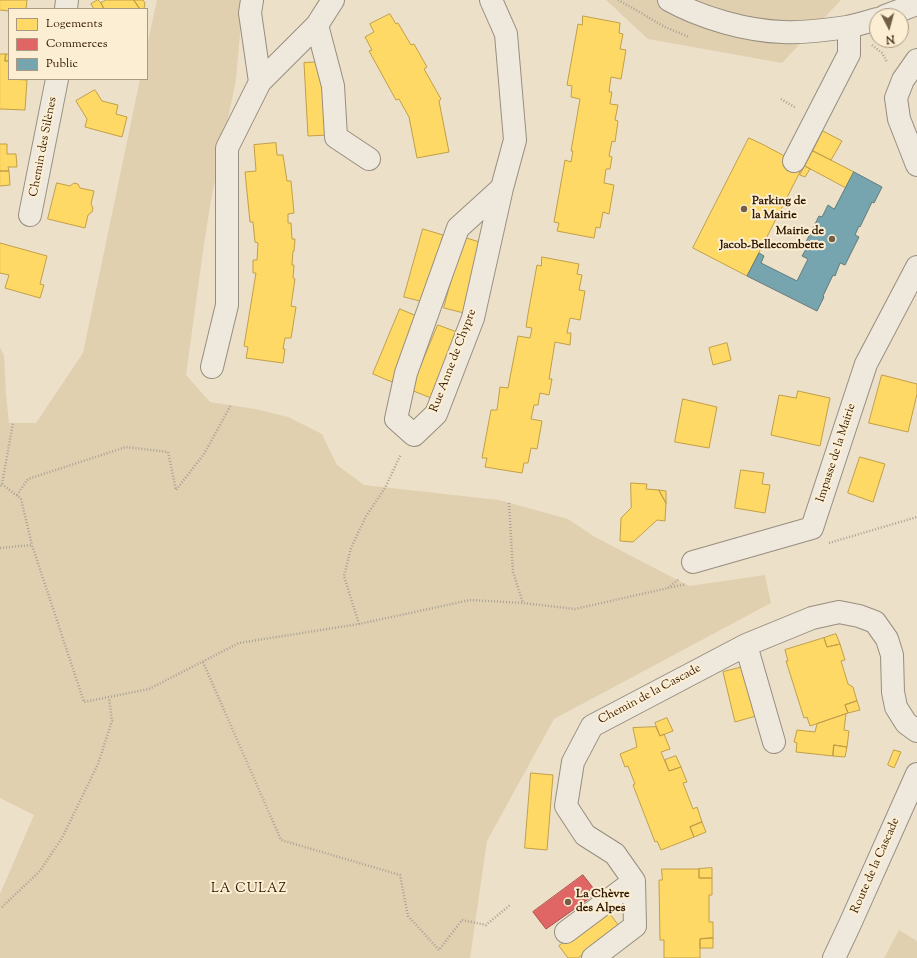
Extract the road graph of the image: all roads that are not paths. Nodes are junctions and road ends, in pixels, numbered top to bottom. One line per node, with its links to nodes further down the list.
1 (252, 0): 12 (street)
2 (333, 0): 8 (street)
3 (491, 0): 16 (street, Rue Anne de Chypre)
4 (669, 0): 9 (street)
5 (917, 4): 6 (street)
6 (907, 8)
7 (869, 21): 9 (street)
8 (317, 24): 12 (street); 13 (street)
9 (849, 27): 14 (street)
10 (917, 60): 15 (street)
11 (57, 80): 17 (street, Chemin des Silènes)
12 (260, 82): 19 (street)
13 (369, 159)
14 (794, 161)
15 (917, 165)
16 (502, 188): 16 (street, Rue Anne de Chypre)
17 (30, 215)
18 (917, 267): 20 (street, Impasse de la Mairie)
19 (212, 368)
20 (693, 562)
21 (746, 644): 22 (street, Chemin de la Cascade); 23 (street); 25 (street, Chemin de la Cascade)
22 (917, 731)
23 (774, 742)
24 (917, 774): 28 (street, Route de la Cascade)
25 (634, 880): 26 (street); 27 (street)
26 (566, 932)
27 (593, 958)
28 (834, 958)

